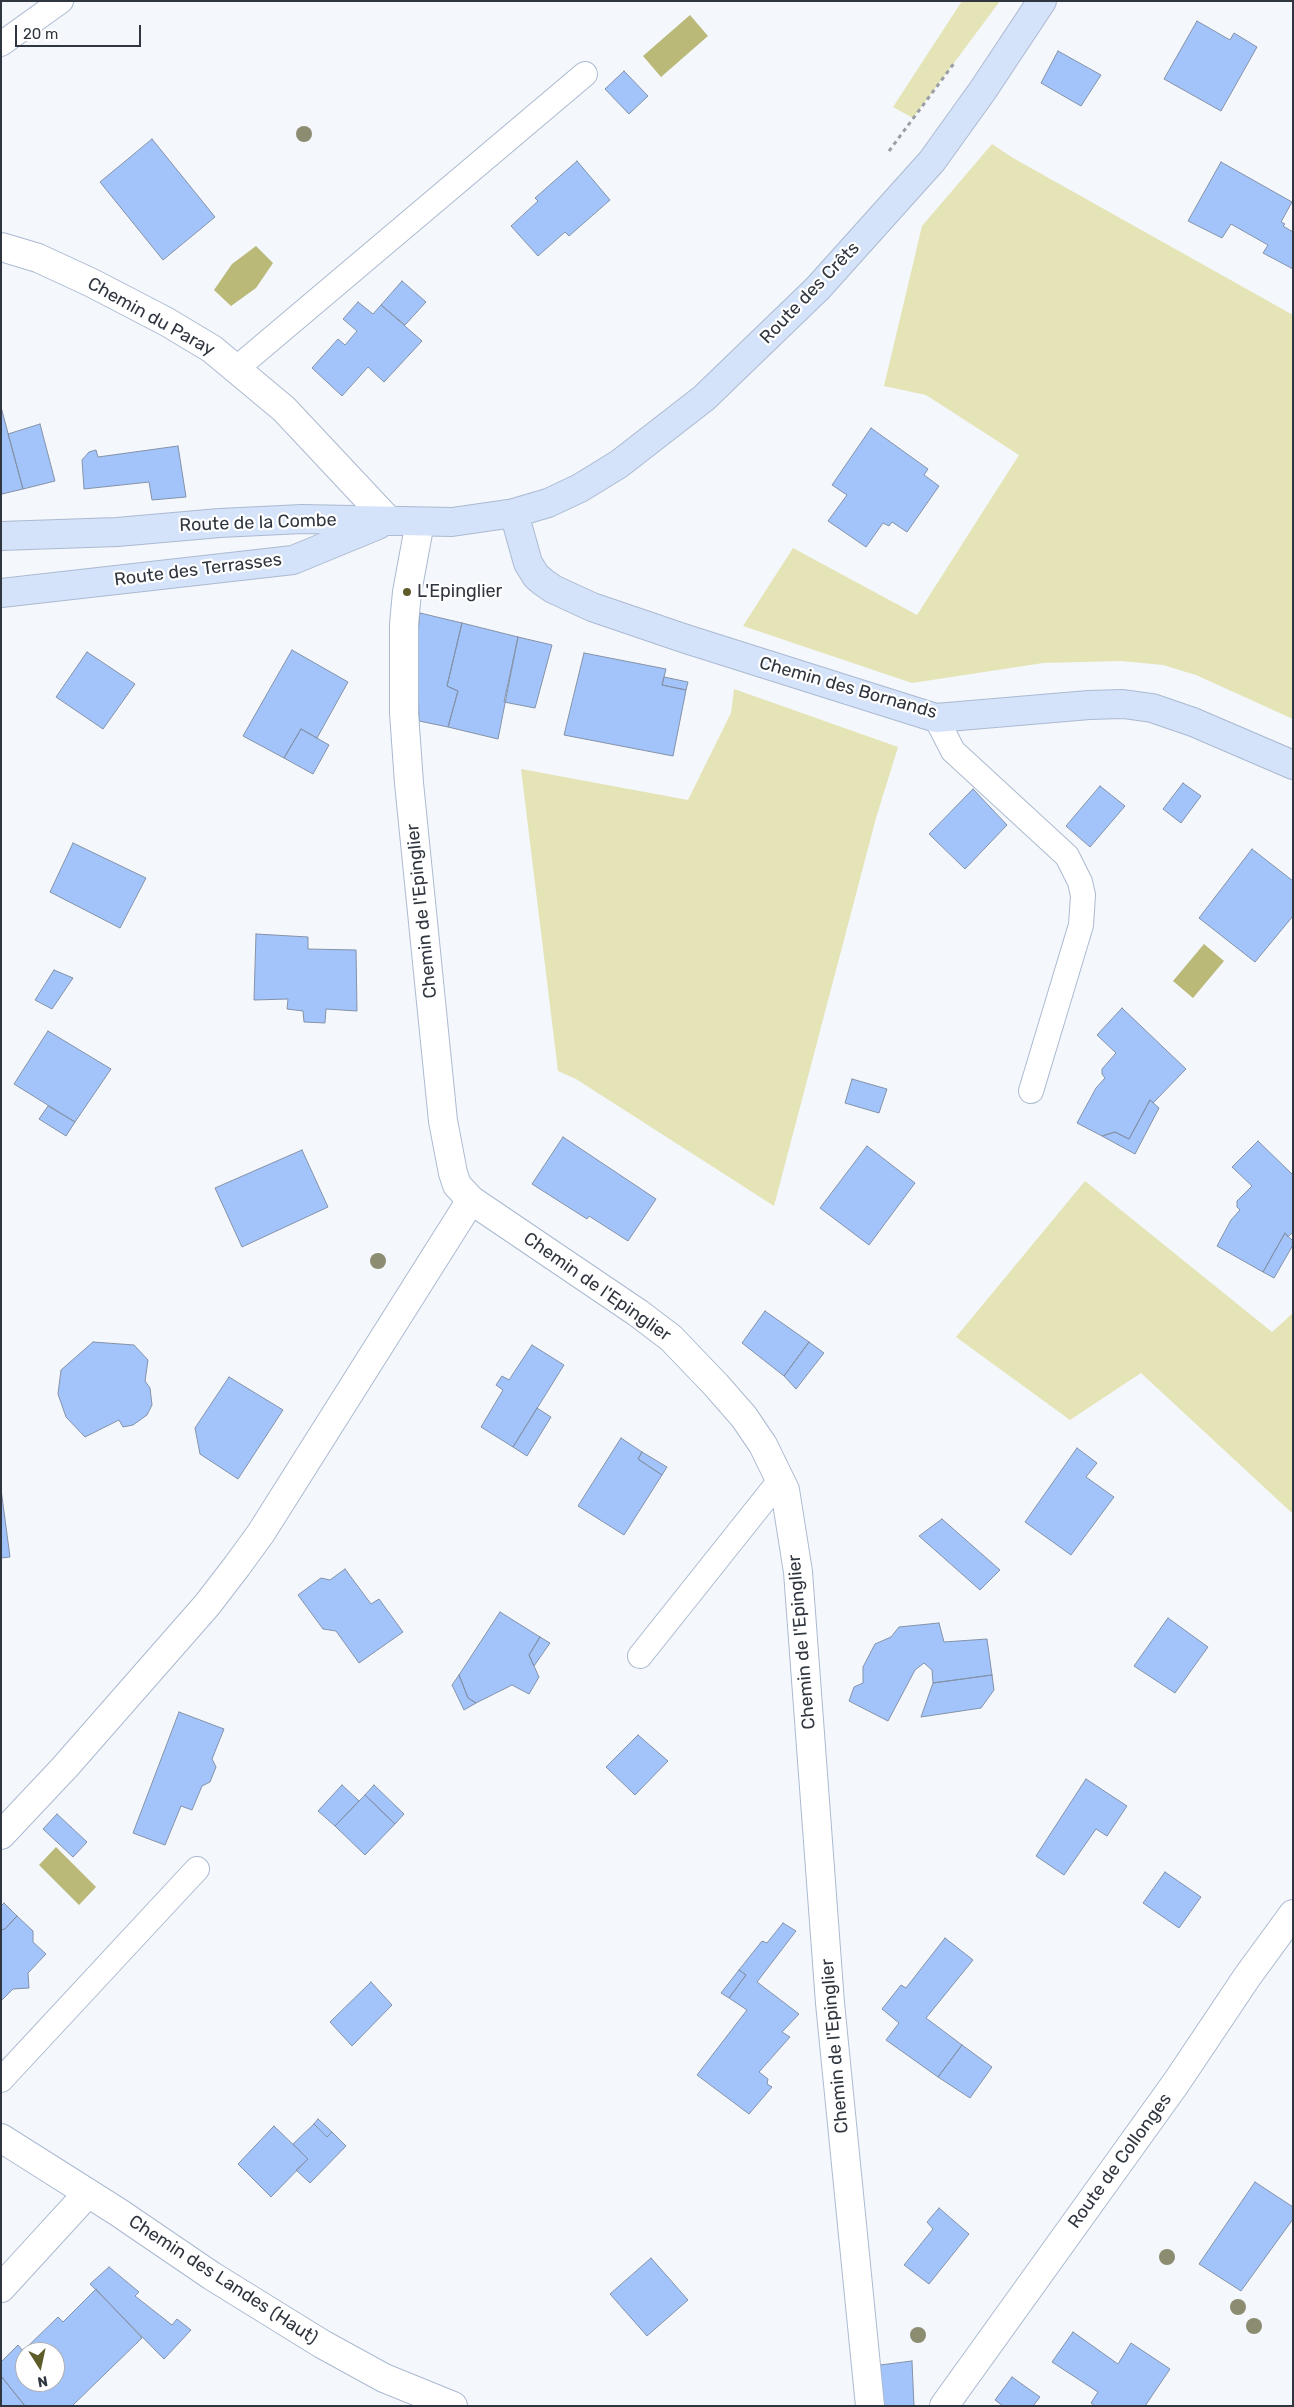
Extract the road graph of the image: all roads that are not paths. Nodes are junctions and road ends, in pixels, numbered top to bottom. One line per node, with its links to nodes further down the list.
1 (61, 1): 3 (lane)
2 (1042, 1): 7 (street, Route des Crêts)
3 (1, 44)
4 (585, 74): 6 (lane)
5 (1, 246): 6 (street, Chemin du Paray)
6 (236, 368): 8 (street, Chemin du Paray)
7 (514, 513): 9 (street, Route de la Combe); 12 (street, Chemin des Bornands)
8 (389, 521): 9 (street, Route de la Combe); 10 (street, Route de la Combe); 11 (street, Route des Terrasses)
9 (420, 522): 15 (street, Chemin de l'Epinglier)
10 (1, 536)
11 (1, 594)
12 (936, 718): 13 (street, Chemin des Bornands); 14 (lane)
13 (1293, 765)
14 (1031, 1090)
15 (471, 1200): 16 (street, Chemin de l'Epinglier); 18 (street)
16 (781, 1479): 17 (lane); 26 (street, Chemin de l'Epinglier)
17 (640, 1656)
18 (1, 1835)
19 (197, 1869): 21 (lane)
20 (1293, 1914): 27 (street, Route de Collonges)
21 (1, 2080)
22 (1, 2138): 23 (street, Chemin des Landes (Haut))
23 (88, 2193): 24 (street); 25 (street, Chemin des Landes (Haut))
24 (1, 2288)
25 (453, 2406)
26 (870, 2406)
27 (944, 2406)

